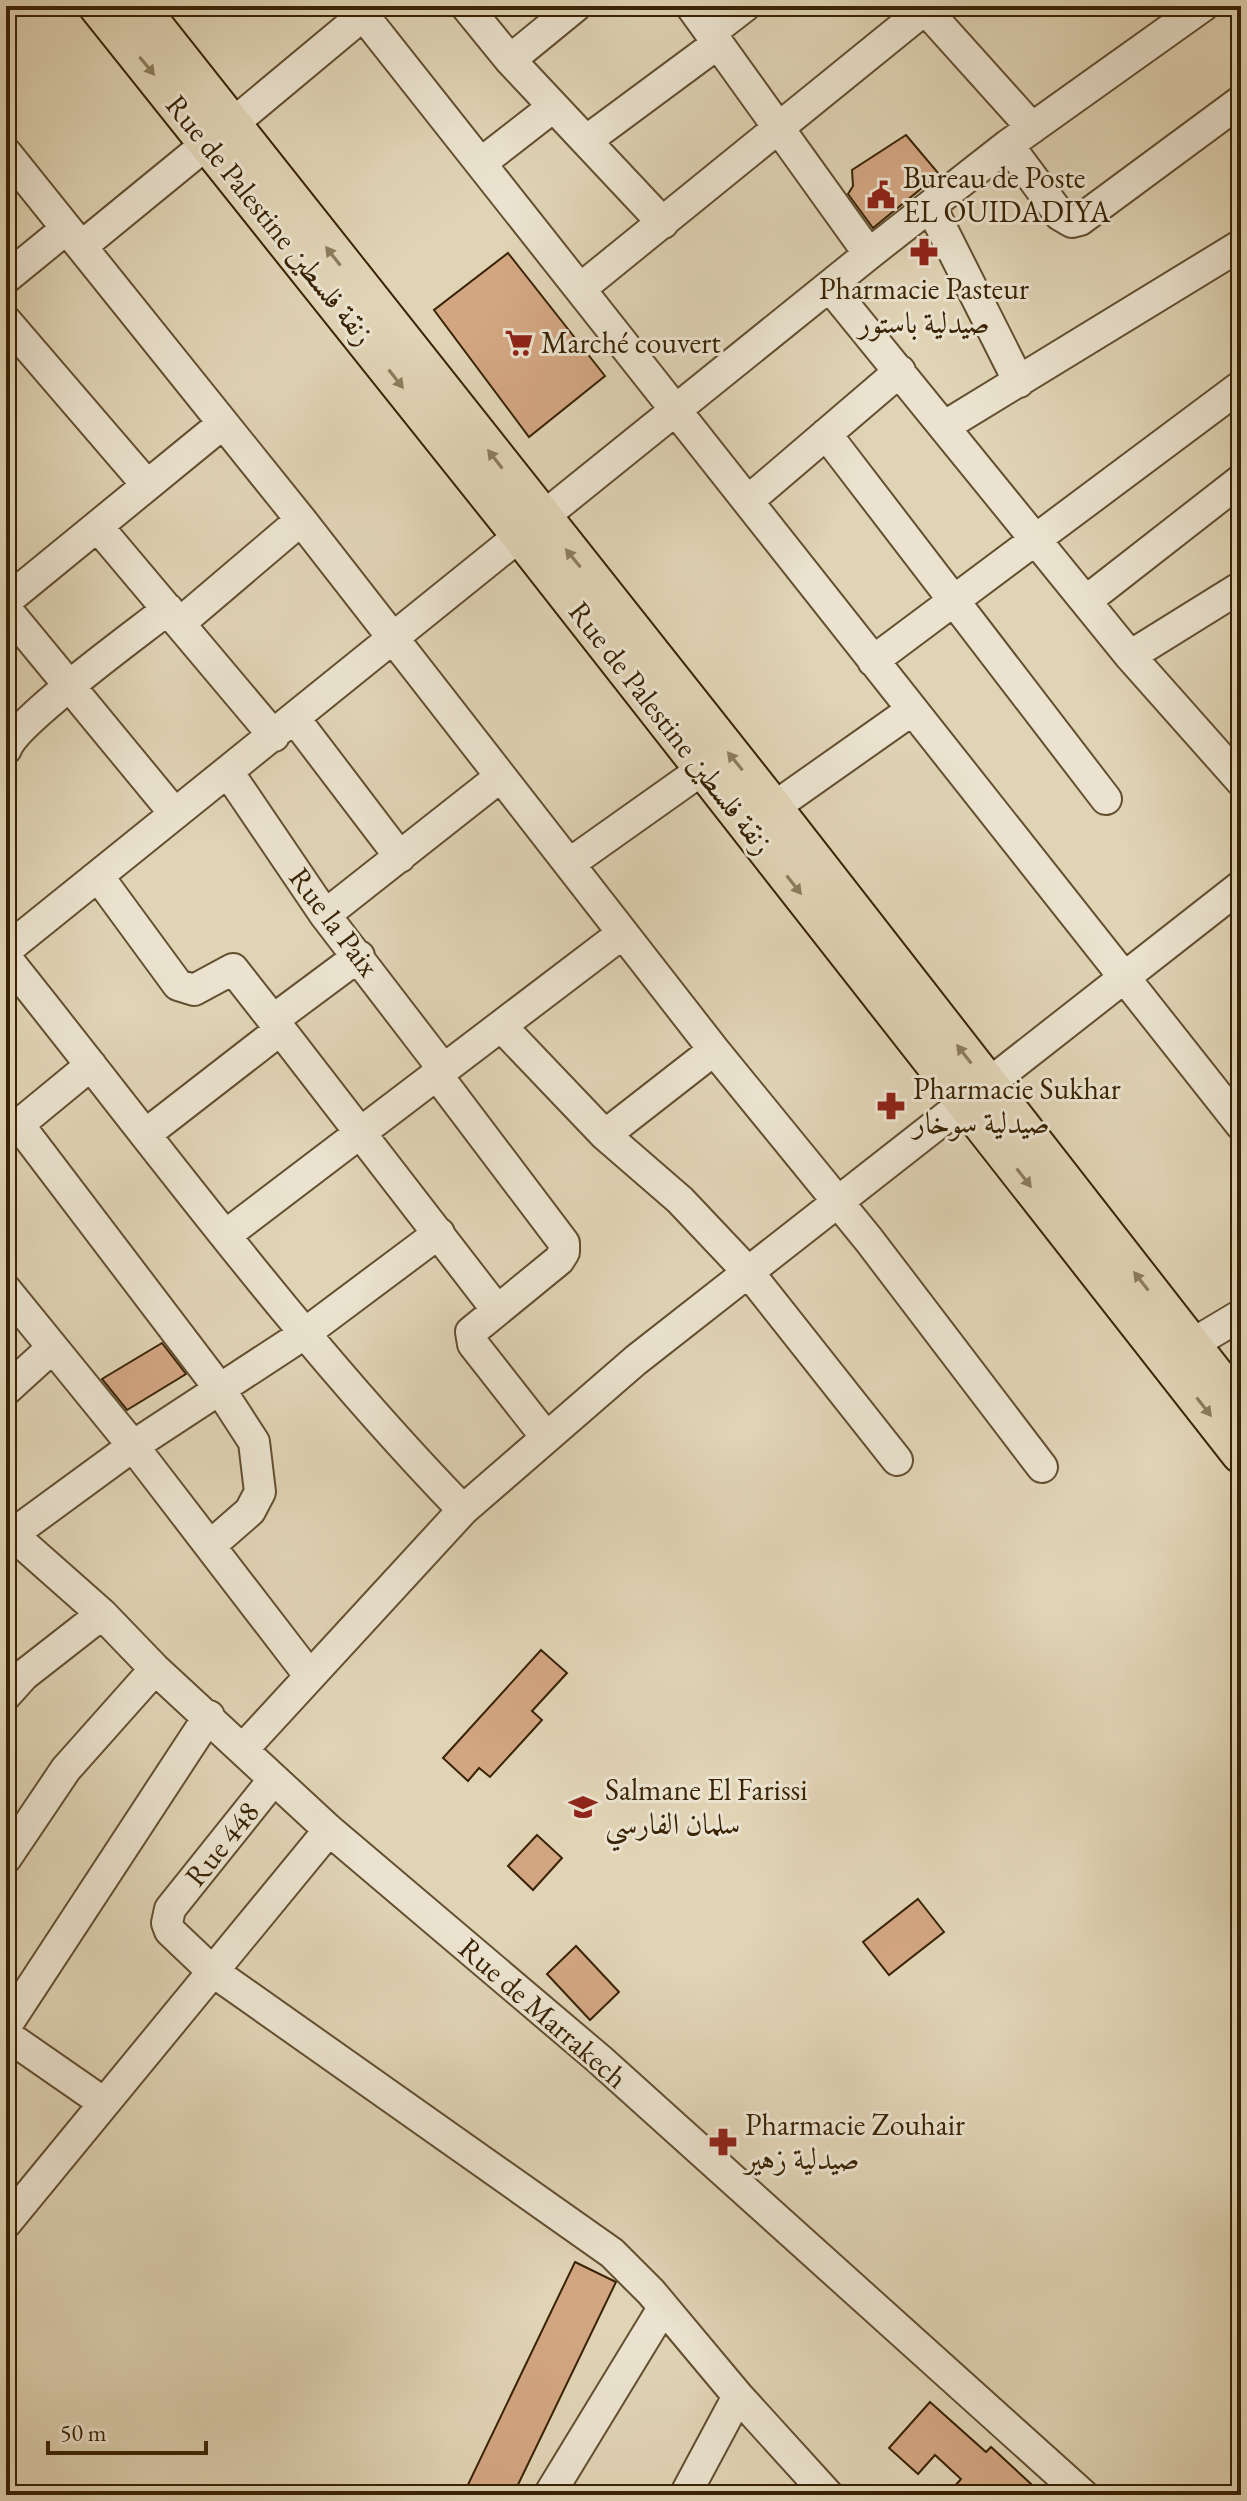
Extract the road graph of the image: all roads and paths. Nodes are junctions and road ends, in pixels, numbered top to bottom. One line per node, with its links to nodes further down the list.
1 (98, 6): 15 (main road, Rue de Palestine زنقة فلسطين, one-way to 15)
2 (138, 6): 15 (main road, Rue de Palestine زنقة فلسطين)
3 (466, 6): 11 (street)
4 (576, 6): 11 (street)
5 (691, 6): 10 (street)
6 (745, 6): 10 (street)
7 (1203, 6): 16 (street)
8 (924, 7): 14 (street); 16 (street)
9 (364, 9): 15 (street); 19 (street)
10 (714, 39): 14 (street); 17 (street)
11 (510, 60): 13 (street)
12 (1241, 101): 16 (street)
13 (553, 107): 17 (street); 19 (street)
14 (777, 127): 21 (street); 24 (street)
15 (219, 134): 22 (street); 41 (main road, Rue de Palestine زنقة فلسطين)
16 (1020, 136): 20 (street)
17 (586, 141): 21 (street)
18 (6, 153): 22 (street)
19 (481, 163): 27 (street)
20 (931, 207): 24 (street); 30 (street)
21 (663, 223): 27 (street)
22 (74, 237): 25 (street); 33 (street)
23 (1241, 245): 30 (street)
24 (869, 254): 26 (street)
25 (6, 278)
26 (830, 287): 29 (street); 32 (street)
27 (580, 289): 32 (street)
28 (6, 321): 37 (street)
29 (900, 371): 34 (street); 35 (street)
30 (1019, 382): 34 (street)
31 (1241, 386): 42 (street)
32 (677, 411): 38 (street); 41 (street)
33 (221, 425): 37 (street); 39 (street)
34 (945, 426): 42 (street)
35 (826, 434): 38 (street); 44 (street)
36 (1241, 480): 46 (street)
37 (147, 485): 40 (street)
38 (748, 501): 51 (street)
39 (301, 520): 48 (street); 49 (street)
40 (98, 527): 45 (street); 48 (street)
41 (532, 529): 49 (street); 56 (main road, Rue de Palestine زنقة فلسطين); 61 (main road, Rue de Palestine زنقة فلسطين, one-way to 41)
42 (1036, 539): 44 (street); 46 (street)
43 (1241, 587): 50 (street)
44 (953, 600): 51 (street); 60 (street)
45 (6, 601)
46 (1086, 601): 50 (street)
47 (6, 609): 52 (street)
48 (174, 616): 52 (street); 54 (street)
49 (394, 640): 54 (street); 58 (street)
50 (1130, 656): 59 (street)
51 (873, 661): 53 (street)
52 (70, 687): 55 (street); 62 (street)
53 (912, 710): 61 (street); 72 (street)
54 (284, 727): 57 (street); 63 (street)
55 (6, 749)
56 (703, 769): 64 (street); 78 (main road, Rue de Palestine زنقة فلسطين, one-way to 78)
57 (228, 772): 62 (street); 67 (street, Rue la Paix)
58 (500, 777): 63 (street); 64 (street)
59 (1241, 781)
60 (1106, 799)
61 (773, 808): 78 (main road, Rue de Palestine زنقة فلسطين, one-way to 61)
62 (175, 814): 65 (street)
63 (400, 857): 67 (street)
64 (569, 864): 68 (street)
65 (98, 876): 69 (street); 73 (street)
66 (1241, 886): 72 (street)
67 (325, 915): 70 (street, Rue la Paix)
68 (623, 933): 74 (street); 75 (street)
69 (6, 950)
70 (359, 956): 73 (street); 77 (street, Rue la Paix)
71 (6, 958): 76 (street)
72 (1123, 977): 78 (street); 79 (street)
73 (276, 1025): 81 (street); 82 (street)
74 (501, 1026): 77 (street); 83 (street)
75 (714, 1050): 83 (street); 84 (street)
76 (91, 1065): 80 (street); 82 (street)
77 (440, 1073): 81 (street); 89 (street, Rue la Paix)
78 (977, 1094): 84 (street); 93 (main road, Rue de Palestine زنقة فلسطين)
79 (1241, 1125)
80 (13, 1130): 94 (street)
81 (358, 1132): 85 (street); 86 (street)
82 (146, 1134): 86 (street)
83 (605, 1135): 87 (street)
84 (838, 1203): 87 (street); 101 (street)
85 (439, 1233): 89 (street); 91 (street)
86 (226, 1235): 91 (street)
87 (749, 1273): 97 (street); 100 (street)
88 (6, 1290): 92 (street)
89 (497, 1310): 97 (street)
90 (1241, 1315): 93 (street)
91 (304, 1334): 94 (street); 102 (street)
92 (51, 1349): 95 (street); 98 (street)
93 (1178, 1351): 96 (main road, Rue de Palestine زنقة فلسطين); 99 (main road, Rue de Palestine زنقة فلسطين, one-way to 99)
94 (219, 1388): 98 (street); 104 (street)
95 (6, 1390)
96 (1241, 1409)
97 (546, 1437): 102 (street)
98 (133, 1446): 103 (street); 104 (street)
99 (1241, 1454)
100 (897, 1460)
101 (1042, 1467)
102 (463, 1510): 107 (street)
103 (8, 1533): 105 (street, Rue de Marrakech)
104 (210, 1546): 107 (street)
105 (102, 1614): 106 (street, Rue de Marrakech); 108 (street)
106 (155, 1669): 109 (street, Rue de Marrakech); 113 (street)
107 (309, 1675): 110 (street)
108 (6, 1695)
109 (209, 1716): 110 (street, Rue de Marrakech); 115 (street)
110 (244, 1748): 111 (street, Rue de Marrakech)
111 (274, 1779): 112 (street, Rue de Marrakech); 114 (street, Rue 448)
112 (329, 1830): 114 (street); 124 (street, Rue de Marrakech)
113 (6, 1858)
114 (211, 1970): 117 (street); 119 (street)
115 (6, 2026)
116 (6, 2035): 117 (street)
117 (104, 2103): 118 (street)
118 (6, 2223)
119 (663, 2308): 120 (street); 121 (street)
120 (738, 2396): 122 (street); 123 (street)
121 (549, 2495)
122 (685, 2495)
123 (828, 2495)
124 (1083, 2495)

